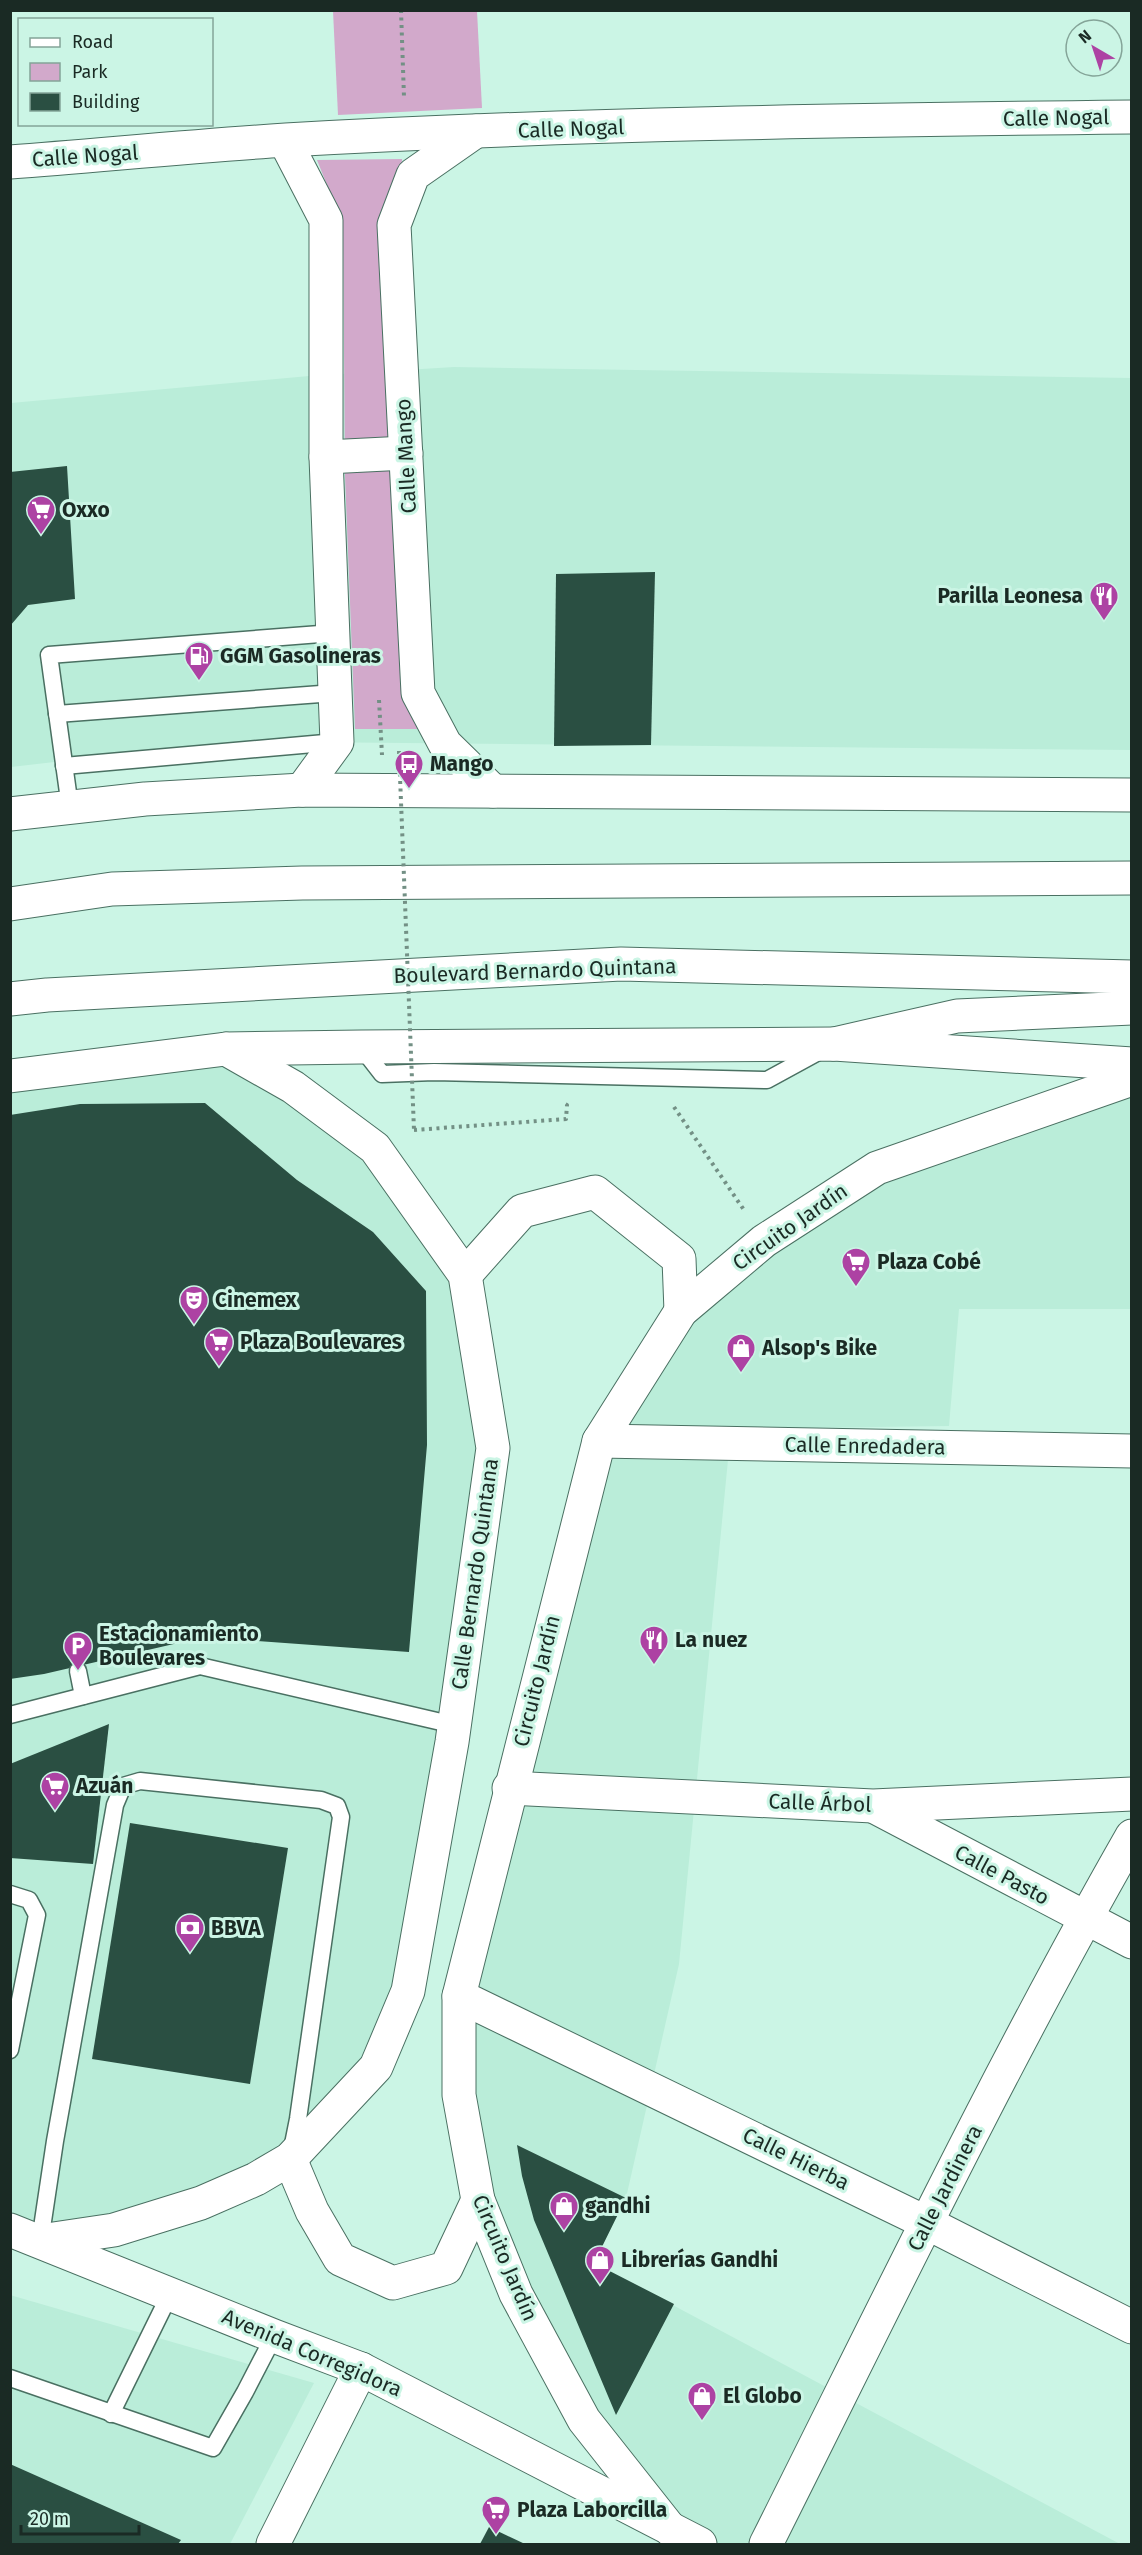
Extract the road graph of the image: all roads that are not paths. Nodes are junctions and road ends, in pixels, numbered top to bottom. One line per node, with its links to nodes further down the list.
1 (1131, 117): 2 (street, Calle Nogal)
2 (476, 131): 3 (street, Calle Nogal); 5 (street, Calle Mango)
3 (285, 141): 4 (street, Calle Nogal); 6 (street)
4 (10, 162)
5 (406, 453): 6 (street); 13 (street, Calle Mango)
6 (326, 457): 7 (street)
7 (333, 633): 8 (street); 9 (lane)
8 (334, 693): 9 (lane); 10 (street)
9 (57, 714): 11 (lane)
10 (337, 742): 11 (lane); 12 (street)
11 (64, 766): 15 (lane)
12 (302, 790): 13 (street); 15 (street)
13 (493, 791): 14 (street)
14 (1131, 795)
15 (70, 807): 16 (street)
16 (10, 814)
17 (1131, 878): 18 (street)
18 (10, 904)
19 (1131, 976): 20 (street, Boulevard Bernardo Quintana)
20 (10, 999)
21 (1131, 1008): 22 (street)
22 (834, 1044): 23 (street); 23 (lane); 25 (street)
23 (361, 1047): 24 (street)
24 (226, 1049): 26 (street); 28 (street, Calle Bernardo Quintana)
25 (1131, 1064)
26 (10, 1076)
27 (1131, 1079): 29 (street, Circuito Jardín)
28 (465, 1275): 29 (street); 35 (street, Calle Bernardo Quintana)
29 (681, 1311): 30 (street, Circuito Jardín)
30 (599, 1441): 31 (street, Calle Enredadera); 36 (street, Circuito Jardín)
31 (1131, 1451)
32 (78, 1671): 33 (lane)
33 (83, 1696): 34 (lane); 35 (lane)
34 (10, 1715)
35 (453, 1734): 45 (street)
36 (509, 1788): 38 (street, Calle Árbol); 43 (street, Circuito Jardín)
37 (1131, 1794): 38 (street, Calle Árbol)
38 (873, 1806): 41 (street, Calle Pasto)
39 (1131, 1836): 41 (street, Calle Jardinera)
40 (10, 1894): 44 (lane)
41 (1084, 1919): 42 (street, Calle Pasto); 47 (street, Calle Jardinera)
42 (1131, 1942)
43 (459, 1996): 46 (street, Circuito Jardín); 47 (street, Calle Hierba)
44 (10, 2050)
45 (290, 2159): 46 (street); 49 (street); 49 (lane)
46 (478, 2200): 56 (street, Circuito Jardín)
47 (927, 2223): 51 (street, Calle Hierba); 59 (street, Calle Jardinera)
48 (10, 2230): 49 (street, Avenida Corregidora)
49 (40, 2241): 50 (street, Avenida Corregidora)
50 (170, 2294): 52 (street, Avenida Corregidora); 55 (lane)
51 (1131, 2327)
52 (274, 2336): 53 (street, Avenida Corregidora); 55 (lane)
53 (361, 2368): 56 (street, Avenida Corregidora); 57 (street)
54 (10, 2378): 55 (lane)
55 (111, 2414)
56 (671, 2530): 58 (street, Avenida Corregidora)
57 (273, 2544)
58 (700, 2544)
59 (766, 2544)

